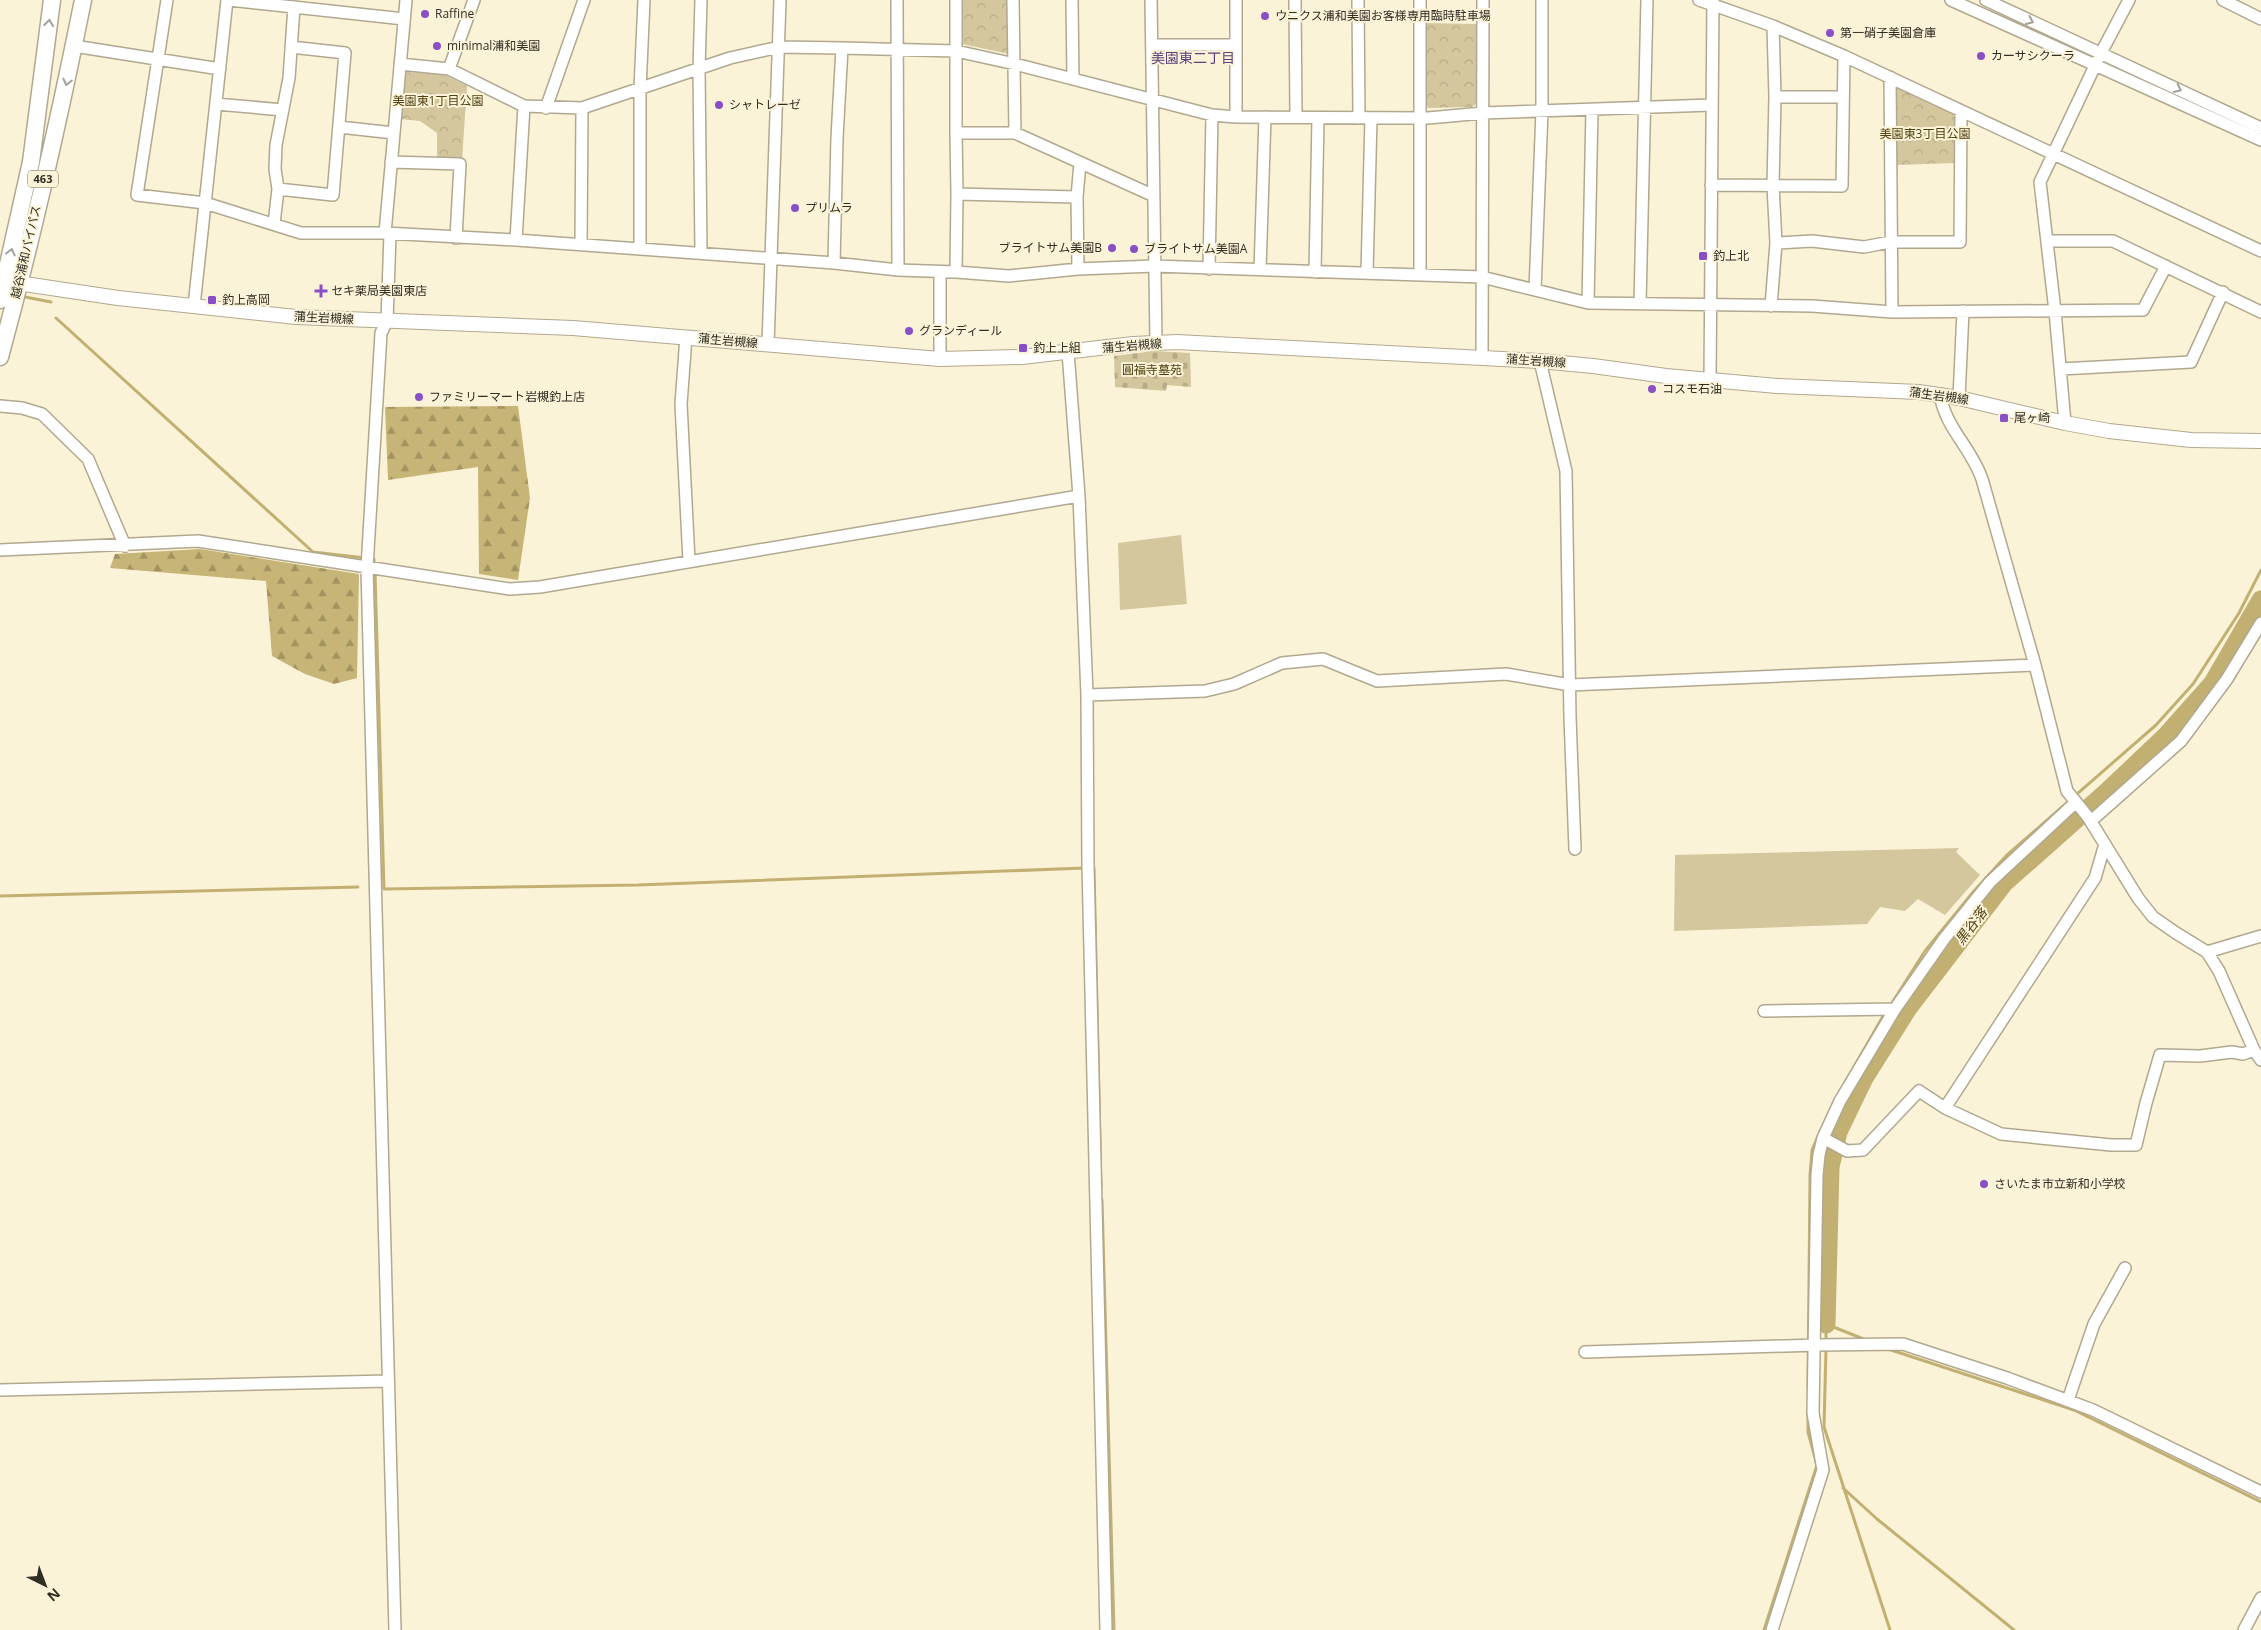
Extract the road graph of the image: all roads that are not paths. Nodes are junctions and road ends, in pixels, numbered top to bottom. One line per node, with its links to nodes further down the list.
1 (52, 0): 116 (highway, 越谷浦和バイパス / 463, one-way to 1)
2 (83, 0): 35 (highway, 越谷浦和バイパス / 463)
3 (167, 0): 43 (street)
4 (228, 0): 29 (street); 48 (street)
5 (406, 0): 31 (street)
6 (474, 0): 49 (street)
7 (584, 0): 59 (street)
8 (644, 0): 52 (street)
9 (702, 0): 47 (street)
10 (780, 0): 37 (street)
11 (898, 0): 39 (street)
12 (956, 0): 40 (street)
13 (1013, 0): 45 (street)
14 (1072, 0): 51 (street)
15 (1151, 0): 33 (street)
16 (1236, 0): 34 (street)
17 (1295, 0): 69 (street)
18 (1358, 0): 72 (street)
19 (1420, 0): 74 (street)
20 (1483, 0): 66 (street)
21 (1542, 0): 64 (street)
22 (1647, 0): 61 (street)
23 (1699, 0): 28 (street)
24 (1951, 0): 46 (street)
25 (1986, 0): 41 (street, one-way to 41)
26 (2129, 0): 41 (street)
27 (2223, 0): 30 (street)
28 (1713, 2): 32 (street); 57 (street)
29 (294, 7): 31 (street); 36 (street)
30 (2261, 18)
31 (404, 20): 44 (street)
32 (1774, 26): 42 (street); 53 (street)
33 (1152, 45): 34 (street); 55 (street)
34 (1236, 45): 68 (street)
35 (74, 46): 43 (street); 116 (highway, 越谷浦和バイパス / 463, one-way to 116)
36 (291, 47): 62 (street); 75 (street)
37 (779, 47): 38 (street); 47 (street); 102 (street)
38 (842, 48): 39 (street); 103 (street)
39 (897, 50): 40 (street); 108 (street)
40 (956, 51): 45 (street); 78 (street)
41 (2100, 53): 46 (street); 76 (street, one-way to 76)
42 (1844, 56): 50 (street); 54 (street)
43 (158, 59): 48 (street); 90 (street)
44 (400, 64): 49 (street); 77 (street)
45 (1015, 64): 51 (street); 79 (street)
46 (2095, 65): 80 (street); 81 (street)
47 (699, 68): 52 (street); 101 (street)
48 (220, 69): 56 (street)
49 (449, 69): 58 (street)
50 (1890, 77): 65 (street); 97 (street)
51 (1073, 79): 55 (street)
52 (640, 89): 60 (street); 99 (street)
53 (1775, 97): 54 (street); 85 (street)
54 (1842, 97): 85 (street)
55 (1152, 99): 67 (street); 88 (street)
56 (216, 104): 62 (street); 90 (street)
57 (1711, 104): 61 (street); 84 (street)
58 (524, 106): 59 (street); 94 (street)
59 (546, 108): 60 (street)
60 (582, 108): 98 (street)
61 (1644, 108): 63 (street); 121 (street)
62 (283, 110): 86 (street)
63 (1592, 110): 64 (street); 120 (street)
64 (1542, 111): 66 (street); 117 (street)
65 (1961, 112): 81 (street); 97 (street)
66 (1483, 113): 74 (street); 115 (street)
67 (1212, 115): 68 (street); 107 (street)
68 (1236, 117): 70 (street)
69 (1296, 117): 70 (street); 71 (street)
70 (1265, 118): 109 (street)
71 (1318, 118): 72 (street); 112 (street)
72 (1359, 118): 73 (street)
73 (1371, 118): 74 (street); 113 (street)
74 (1419, 118): 114 (street)
75 (339, 127): 77 (street); 86 (street)
76 (2261, 128)
77 (394, 133): 82 (street)
78 (956, 133): 79 (street); 87 (street)
79 (1015, 133): 83 (street)
80 (2261, 140)
81 (2052, 154): 95 (street); 100 (street)
82 (391, 162): 92 (street); 93 (street)
83 (1080, 163): 88 (street); 89 (street)
84 (1711, 185): 85 (street); 123 (street)
85 (1773, 186): 96 (street)
86 (278, 189): 91 (street)
87 (957, 194): 89 (street); 111 (street)
88 (1152, 195): 104 (street)
89 (1077, 197): 106 (street)
90 (205, 203): 91 (street); 122 (street)
91 (274, 224): 92 (street)
92 (388, 234): 93 (street); 129 (street)
93 (456, 238): 94 (street)
94 (516, 240): 98 (street)
95 (2046, 241): 105 (street); 126 (street)
96 (1776, 242): 97 (street); 124 (street)
97 (1890, 242): 127 (street)
98 (581, 244): 99 (street)
99 (640, 248): 101 (street)
100 (2261, 250)
101 (701, 252): 102 (street)
102 (771, 257): 103 (street); 132 (street)
103 (834, 263): 108 (street)
104 (1154, 266): 106 (street); 107 (street); 131 (street)
105 (2166, 266): 118 (street); 126 (street)
106 (1078, 269): 111 (street)
107 (1209, 269): 109 (street)
108 (898, 270): 110 (street)
109 (1260, 270): 112 (street)
110 (940, 272): 111 (street); 136 (street)
111 (956, 272)
112 (1315, 272): 113 (street)
113 (1368, 273): 114 (street)
114 (1420, 275): 115 (street)
115 (1482, 277): 117 (street); 135 (street)
116 (8, 281): 119 (highway, 越谷浦和バイパス / 463); 122 (main road, 蒲生岩槻線); 134 (highway, 越谷浦和バイパス / 463)
117 (1534, 290): 120 (street)
118 (2223, 292): 128 (street); 138 (street)
119 (0, 300)
120 (1588, 303): 121 (street)
121 (1640, 304): 123 (street)
122 (194, 306): 129 (main road, 蒲生岩槻線)
123 (1711, 306): 124 (street); 139 (street)
124 (1771, 306): 127 (street)
125 (1963, 311): 126 (street); 127 (street); 141 (street)
126 (2055, 311): 138 (street)
127 (1892, 312)
128 (2261, 312)
129 (387, 321): 130 (main road, 蒲生岩槻線); 149 (street)
130 (686, 337): 132 (main road, 蒲生岩槻線); 148 (street)
131 (1156, 343): 133 (main road, 蒲生岩槻線); 135 (main road, 蒲生岩槻線)
132 (768, 344): 136 (main road, 蒲生岩槻線)
133 (1068, 352): 136 (main road, 蒲生岩槻線); 145 (street)
134 (0, 357)
135 (1482, 358): 137 (main road, 蒲生岩槻線)
136 (940, 359)
137 (1540, 361): 139 (main road, 蒲生岩槻線); 152 (street)
138 (2061, 369): 143 (street)
139 (1710, 380): 140 (main road, 蒲生岩槻線)
140 (1940, 394): 141 (main road, 蒲生岩槻線); 151 (street)
141 (1960, 398): 143 (main road, 蒲生岩槻線)
142 (0, 406): 146 (street)
143 (2066, 424): 144 (main road, 蒲生岩槻線)
144 (2261, 441)
145 (1079, 496): 148 (street); 153 (street)
146 (125, 546): 147 (street); 149 (street)
147 (0, 550)
148 (689, 561): 149 (street)
149 (367, 568): 169 (street)
150 (2261, 623): 155 (street)
151 (2035, 665): 152 (street); 154 (street)
152 (1570, 685): 153 (street); 157 (street)
153 (1087, 695): 175 (street)
154 (2078, 804): 155 (street); 160 (street)
155 (2090, 819): 156 (street)
156 (2105, 844): 159 (street); 164 (street)
157 (1575, 849)
158 (2261, 936): 159 (street)
159 (2207, 952): 162 (street)
160 (1895, 1010): 161 (street); 165 (street)
161 (1764, 1011)
162 (2254, 1050): 163 (street); 164 (street)
163 (2261, 1060)
164 (1945, 1108): 165 (street)
165 (1824, 1138): 167 (street)
166 (2125, 1268): 171 (street)
167 (1816, 1345): 168 (street); 171 (street); 176 (street)
168 (1585, 1352)
169 (388, 1381): 170 (street); 174 (street)
170 (0, 1390)
171 (2068, 1400): 172 (street)
172 (2261, 1492)
173 (2261, 1598): 177 (street)
174 (395, 1630)
175 (1106, 1630)
176 (1772, 1630)
177 (2244, 1630)

